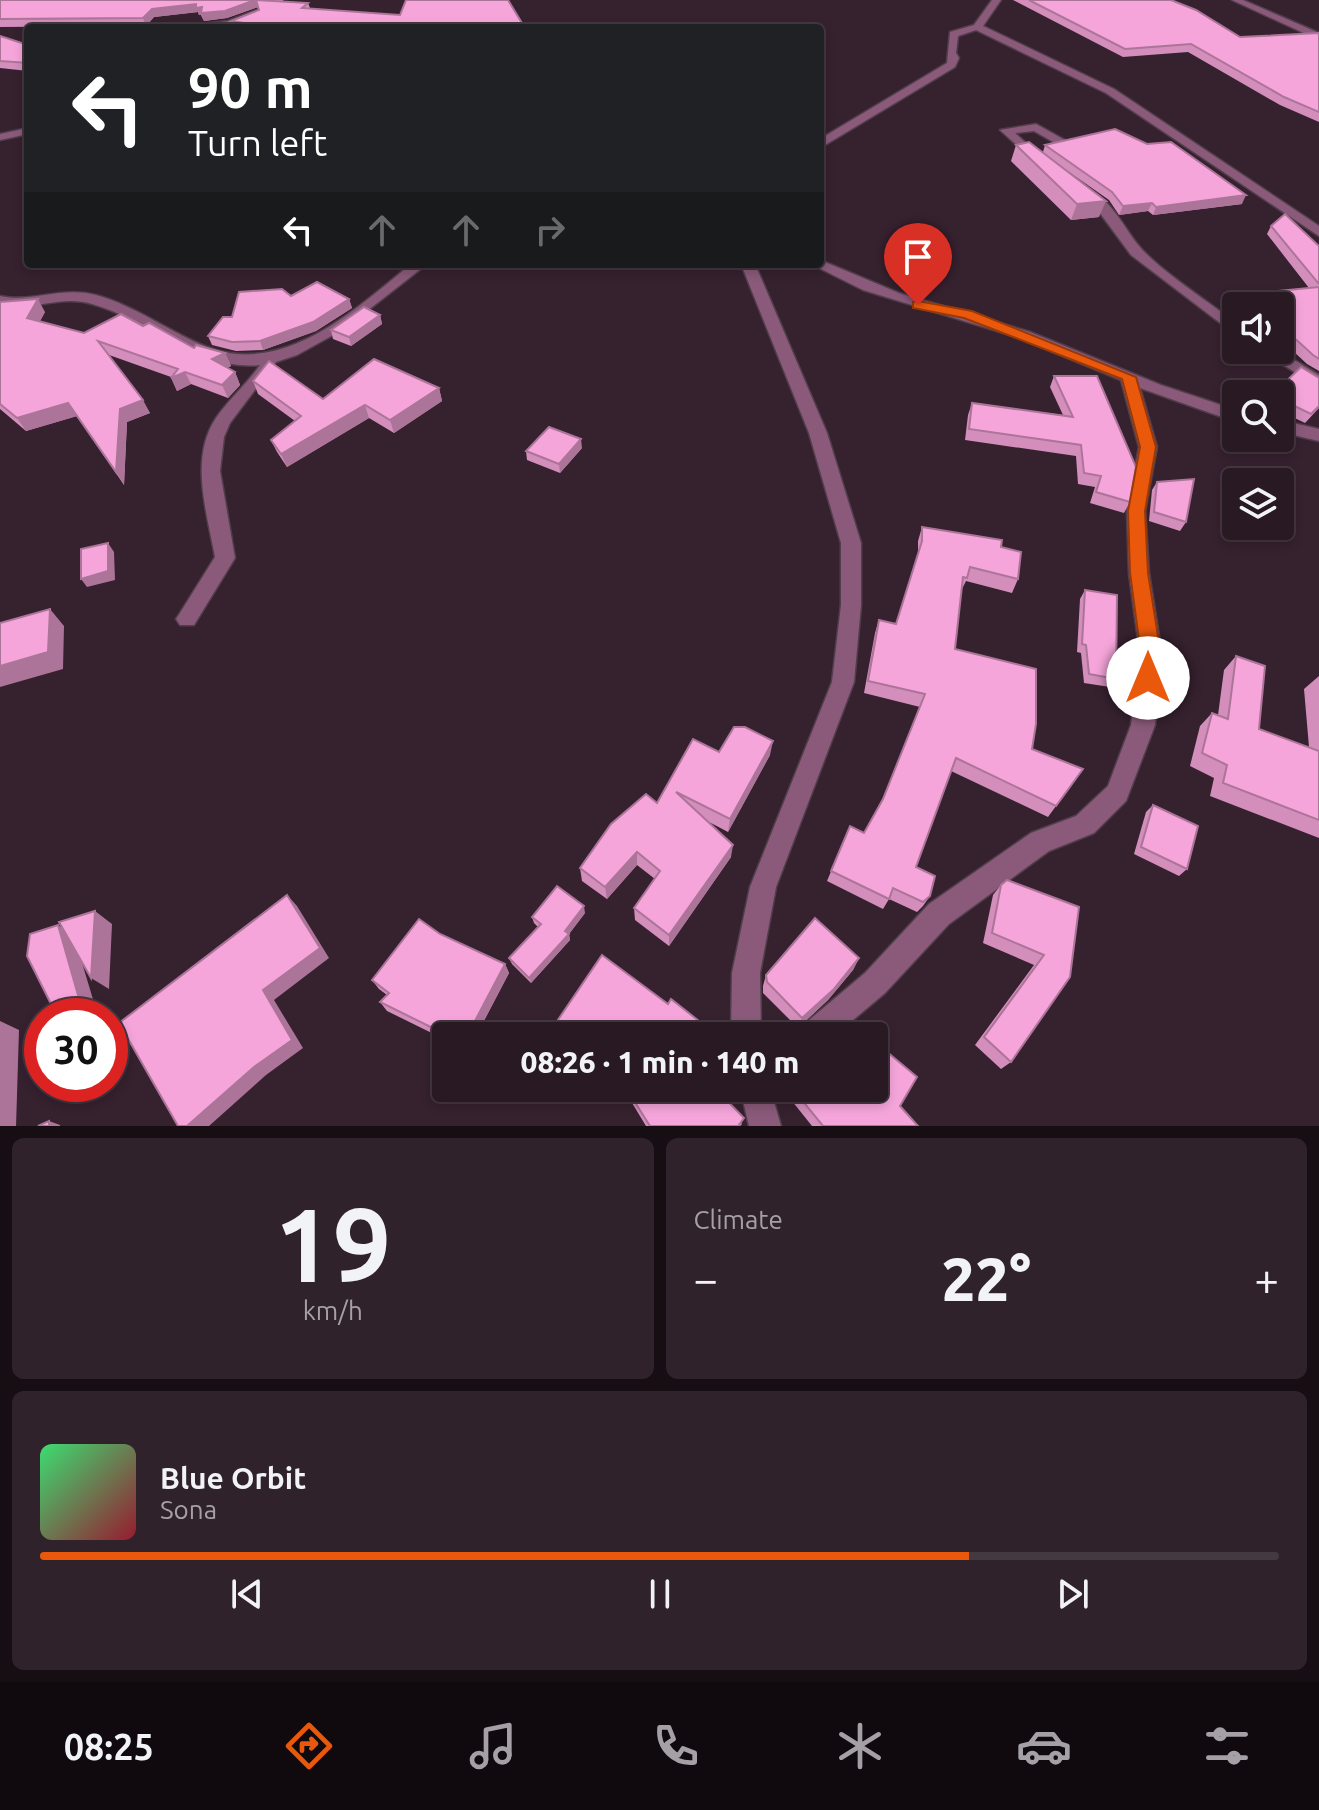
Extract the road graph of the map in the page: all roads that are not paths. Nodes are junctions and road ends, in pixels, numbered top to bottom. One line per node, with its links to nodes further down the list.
1 (250, 0): 4 (street)
2 (997, 0): 5 (street)
3 (1236, 0): 6 (street)
4 (224, 24)
5 (977, 27): 9 (street); 13 (street)
6 (1319, 37)
7 (24, 132): 8 (street)
8 (0, 137)
9 (824, 142)
10 (1066, 144): 11 (street)
11 (1049, 170)
12 (1068, 182): 18 (street)
13 (1319, 232)
14 (824, 267): 21 (street)
15 (415, 268): 19 (street)
16 (750, 268): 27 (street)
17 (0, 300): 19 (street)
18 (1222, 319)
19 (274, 357): 26 (street)
20 (1290, 364): 22 (street)
21 (1128, 377): 23 (street); 28 (street)
22 (1319, 382)
23 (1222, 411)
24 (1294, 429): 25 (street)
25 (1319, 435)
26 (187, 619)
27 (746, 1022)
28 (829, 1022)
29 (759, 1102): 30 (street)
30 (765, 1126)

